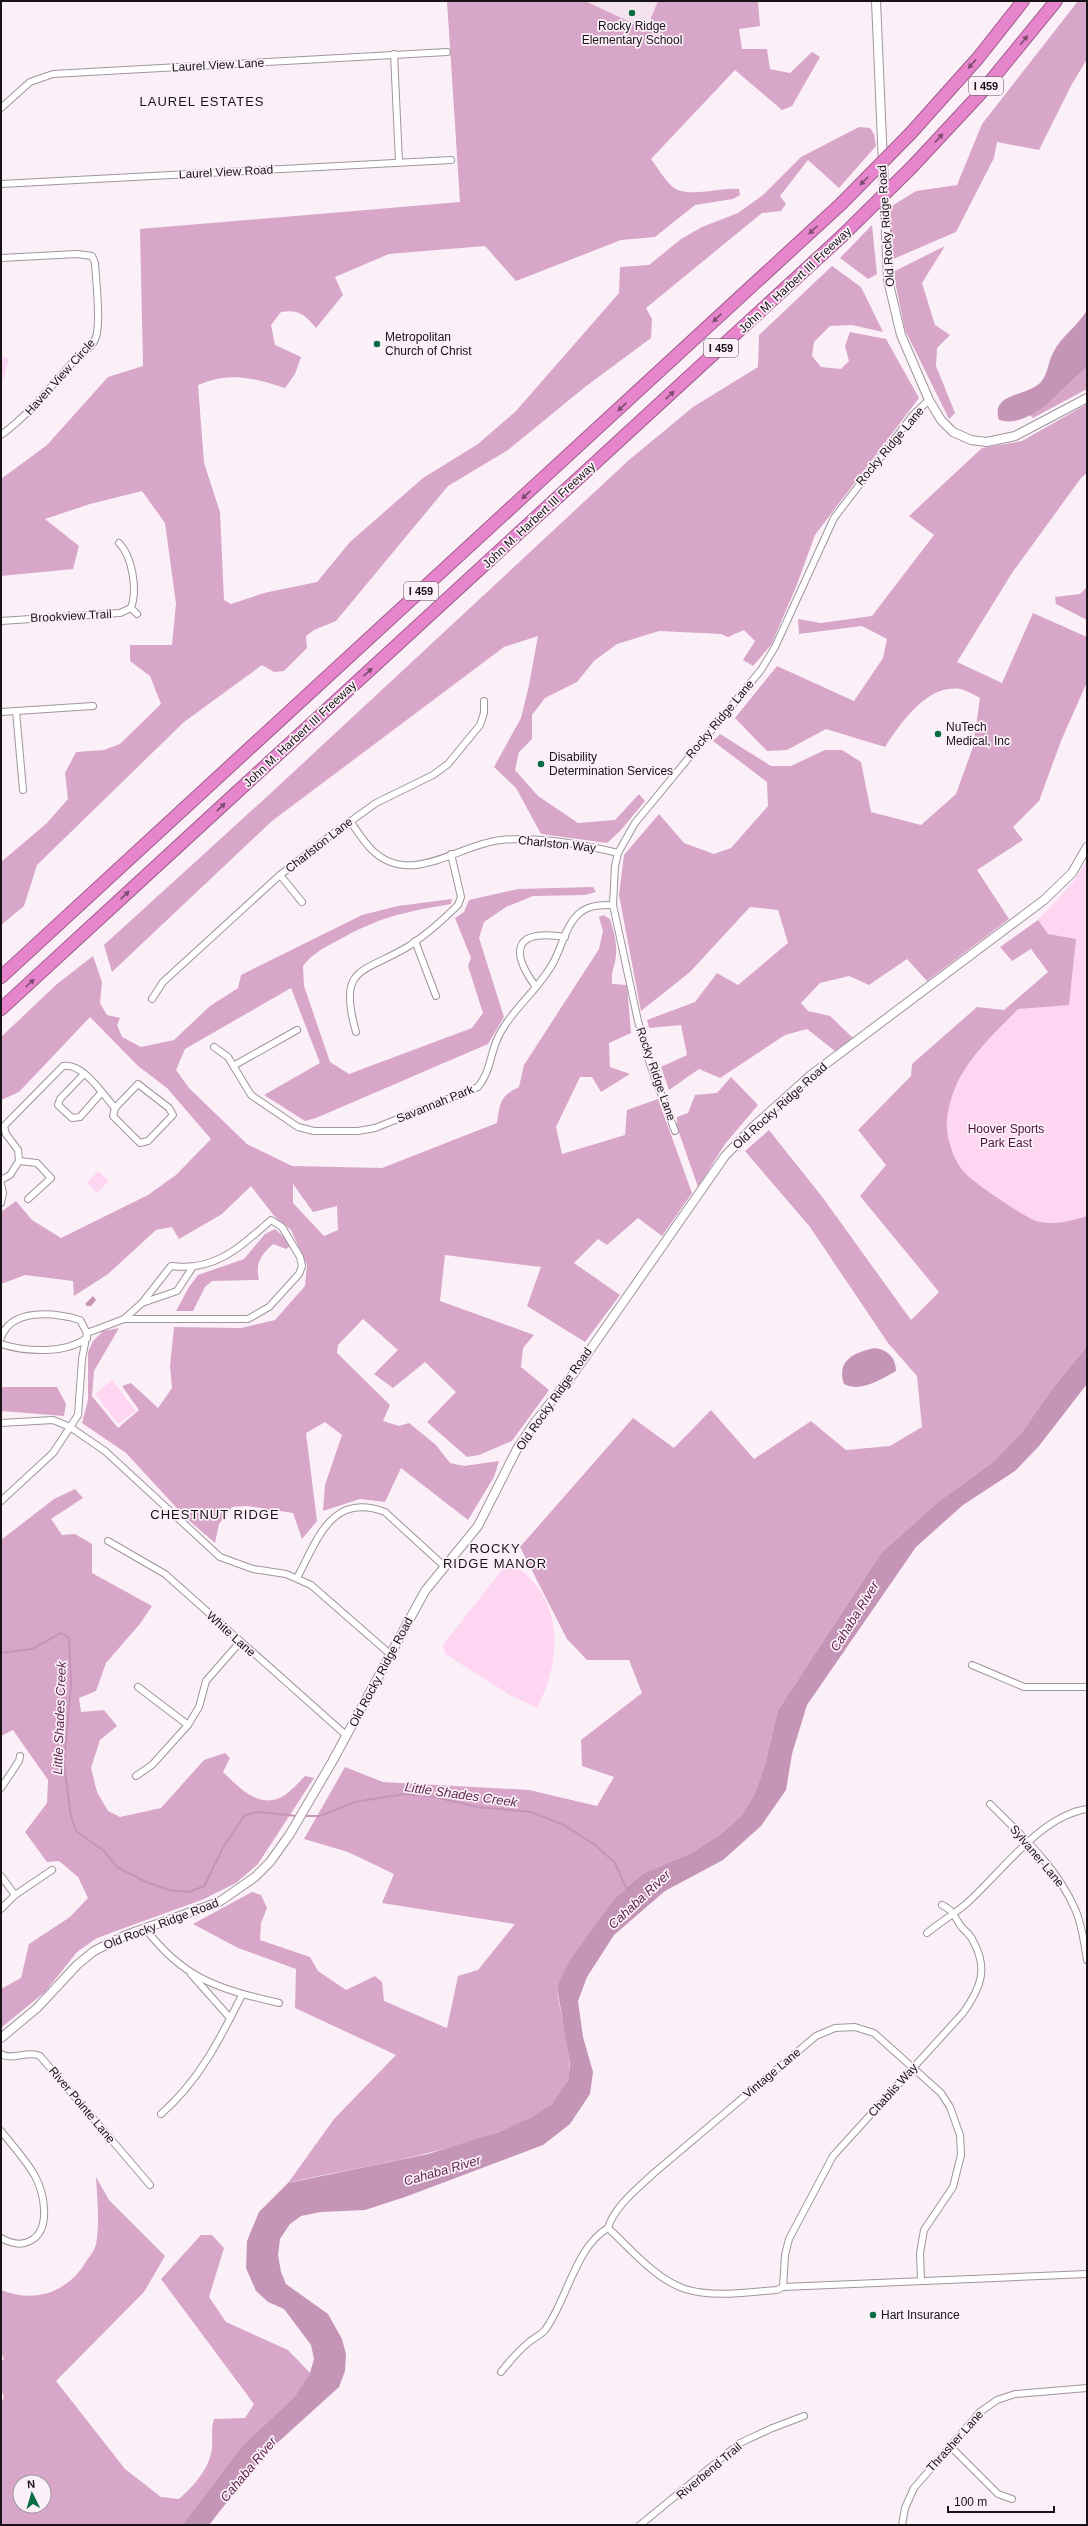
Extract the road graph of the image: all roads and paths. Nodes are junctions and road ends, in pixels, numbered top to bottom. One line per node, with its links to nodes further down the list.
1 (876, 1): 12 (street, Old Rocky Ridge Road)
2 (1023, 1): 32 (highway, John M. Harbert III Freeway / I 459, one-way to 32, bridge)
3 (1056, 1): 36 (highway, John M. Harbert III Freeway / I 459, one-way to 3, bridge)
4 (447, 52): 5 (street, Laurel View Lane)
5 (394, 54): 6 (street, Laurel View Lane); 8 (street)
6 (1, 108)
7 (451, 160): 8 (street, Laurel View Road)
8 (399, 162): 9 (street, Laurel View Road)
9 (1, 184)
10 (1, 258): 13 (street, Haven View Circle)
11 (1087, 398): 12 (street, Old Rocky Ridge Road)
12 (929, 400): 25 (street, Rocky Ridge Lane)
13 (1, 435)
14 (120, 543): 15 (street)
15 (131, 608): 16 (street); 17 (street, Brookview Trail)
16 (137, 614)
17 (1, 621)
18 (484, 701): 23 (street, Charlston Lane)
19 (93, 706): 20 (street)
20 (16, 711): 21 (street); 22 (street)
21 (1, 712)
22 (23, 790)
23 (350, 822): 26 (street, Charlston Way); 27 (street, Charlston Lane)
24 (1087, 847): 60 (street, Old Rocky Ridge Road)
25 (618, 853): 26 (street, Charlston Way); 29 (street, Rocky Ridge Lane)
26 (451, 854): 31 (street)
27 (280, 875): 28 (street); 35 (street, Charlston Lane)
28 (302, 902)
29 (613, 905): 30 (street, Savannah Park); 44 (street, Rocky Ridge Lane)
30 (565, 937): 33 (street, Savannah Park); 33 (street)
31 (415, 941): 34 (street); 38 (street)
32 (1, 977)
33 (536, 987): 40 (street, Savannah Park)
34 (436, 996)
35 (152, 999)
36 (1, 1009)
37 (297, 1030): 40 (street)
38 (356, 1032)
39 (214, 1047): 40 (street, Savannah Park)
40 (233, 1066)
41 (84, 1074): 42 (street); 42 (street); 45 (street)
42 (101, 1093): 43 (street)
43 (115, 1108): 43 (street)
44 (675, 1131)
45 (19, 1161): 46 (street); 48 (street)
46 (1, 1180)
47 (1, 1184): 49 (street)
48 (28, 1199)
49 (1, 1203)
50 (192, 1268): 51 (street); 51 (street); 52 (street)
51 (142, 1303): 52 (street)
52 (124, 1319): 53 (street)
53 (87, 1336): 54 (street); 55 (street); 57 (street)
54 (1, 1338)
55 (1, 1344)
56 (1, 1423): 57 (street)
57 (70, 1427): 58 (street); 61 (street)
58 (1, 1501)
59 (108, 1541): 62 (street, White Lane)
60 (444, 1566): 61 (street); 63 (street, Old Rocky Ridge Road)
61 (297, 1578): 63 (street)
62 (240, 1642): 67 (street); 68 (street, White Lane)
63 (390, 1654): 68 (street, Old Rocky Ridge Road)
64 (972, 1665): 66 (street)
65 (138, 1687): 67 (street)
66 (1087, 1687)
67 (188, 1726): 70 (street)
68 (347, 1736): 81 (street, Old Rocky Ridge Road)
69 (20, 1756): 71 (street)
70 (136, 1776)
71 (1, 1788)
72 (990, 1804): 74 (street, Sylvaner Lane)
73 (1087, 1809): 74 (street)
74 (1028, 1843): 80 (street); 83 (street, Sylvaner Lane)
75 (52, 1870): 77 (street)
76 (1, 1876): 77 (street)
77 (15, 1895): 79 (street)
78 (942, 1905): 80 (street)
79 (1, 1909)
80 (954, 1911): 82 (street); 90 (street, Chablis Way)
81 (145, 1928): 84 (street); 88 (street, Old Rocky Ridge Road)
82 (927, 1933)
83 (1087, 1960)
84 (190, 1973): 85 (street); 87 (street)
85 (242, 1994): 86 (street); 87 (street)
86 (279, 2003)
87 (230, 2018): 91 (street)
88 (1, 2038)
89 (1, 2054): 93 (street, River Pointe Lane)
90 (913, 2068): 94 (street, Vintage Lane); 97 (street, Vintage Lane); 98 (street, Chablis Way)
91 (161, 2114)
92 (1, 2131): 95 (street)
93 (150, 2185)
94 (608, 2228): 98 (street); 99 (street, Vintage Lane)
95 (1, 2238)
96 (1087, 2274): 97 (street)
97 (921, 2280): 98 (street)
98 (783, 2287)
99 (501, 2372)
100 (1087, 2388): 102 (street, Thrasher Lane)
101 (804, 2416): 104 (street, Riverbend Trail)
102 (950, 2446): 103 (street); 105 (street, Thrasher Lane)
103 (1012, 2499)
104 (640, 2525)
105 (902, 2525)

